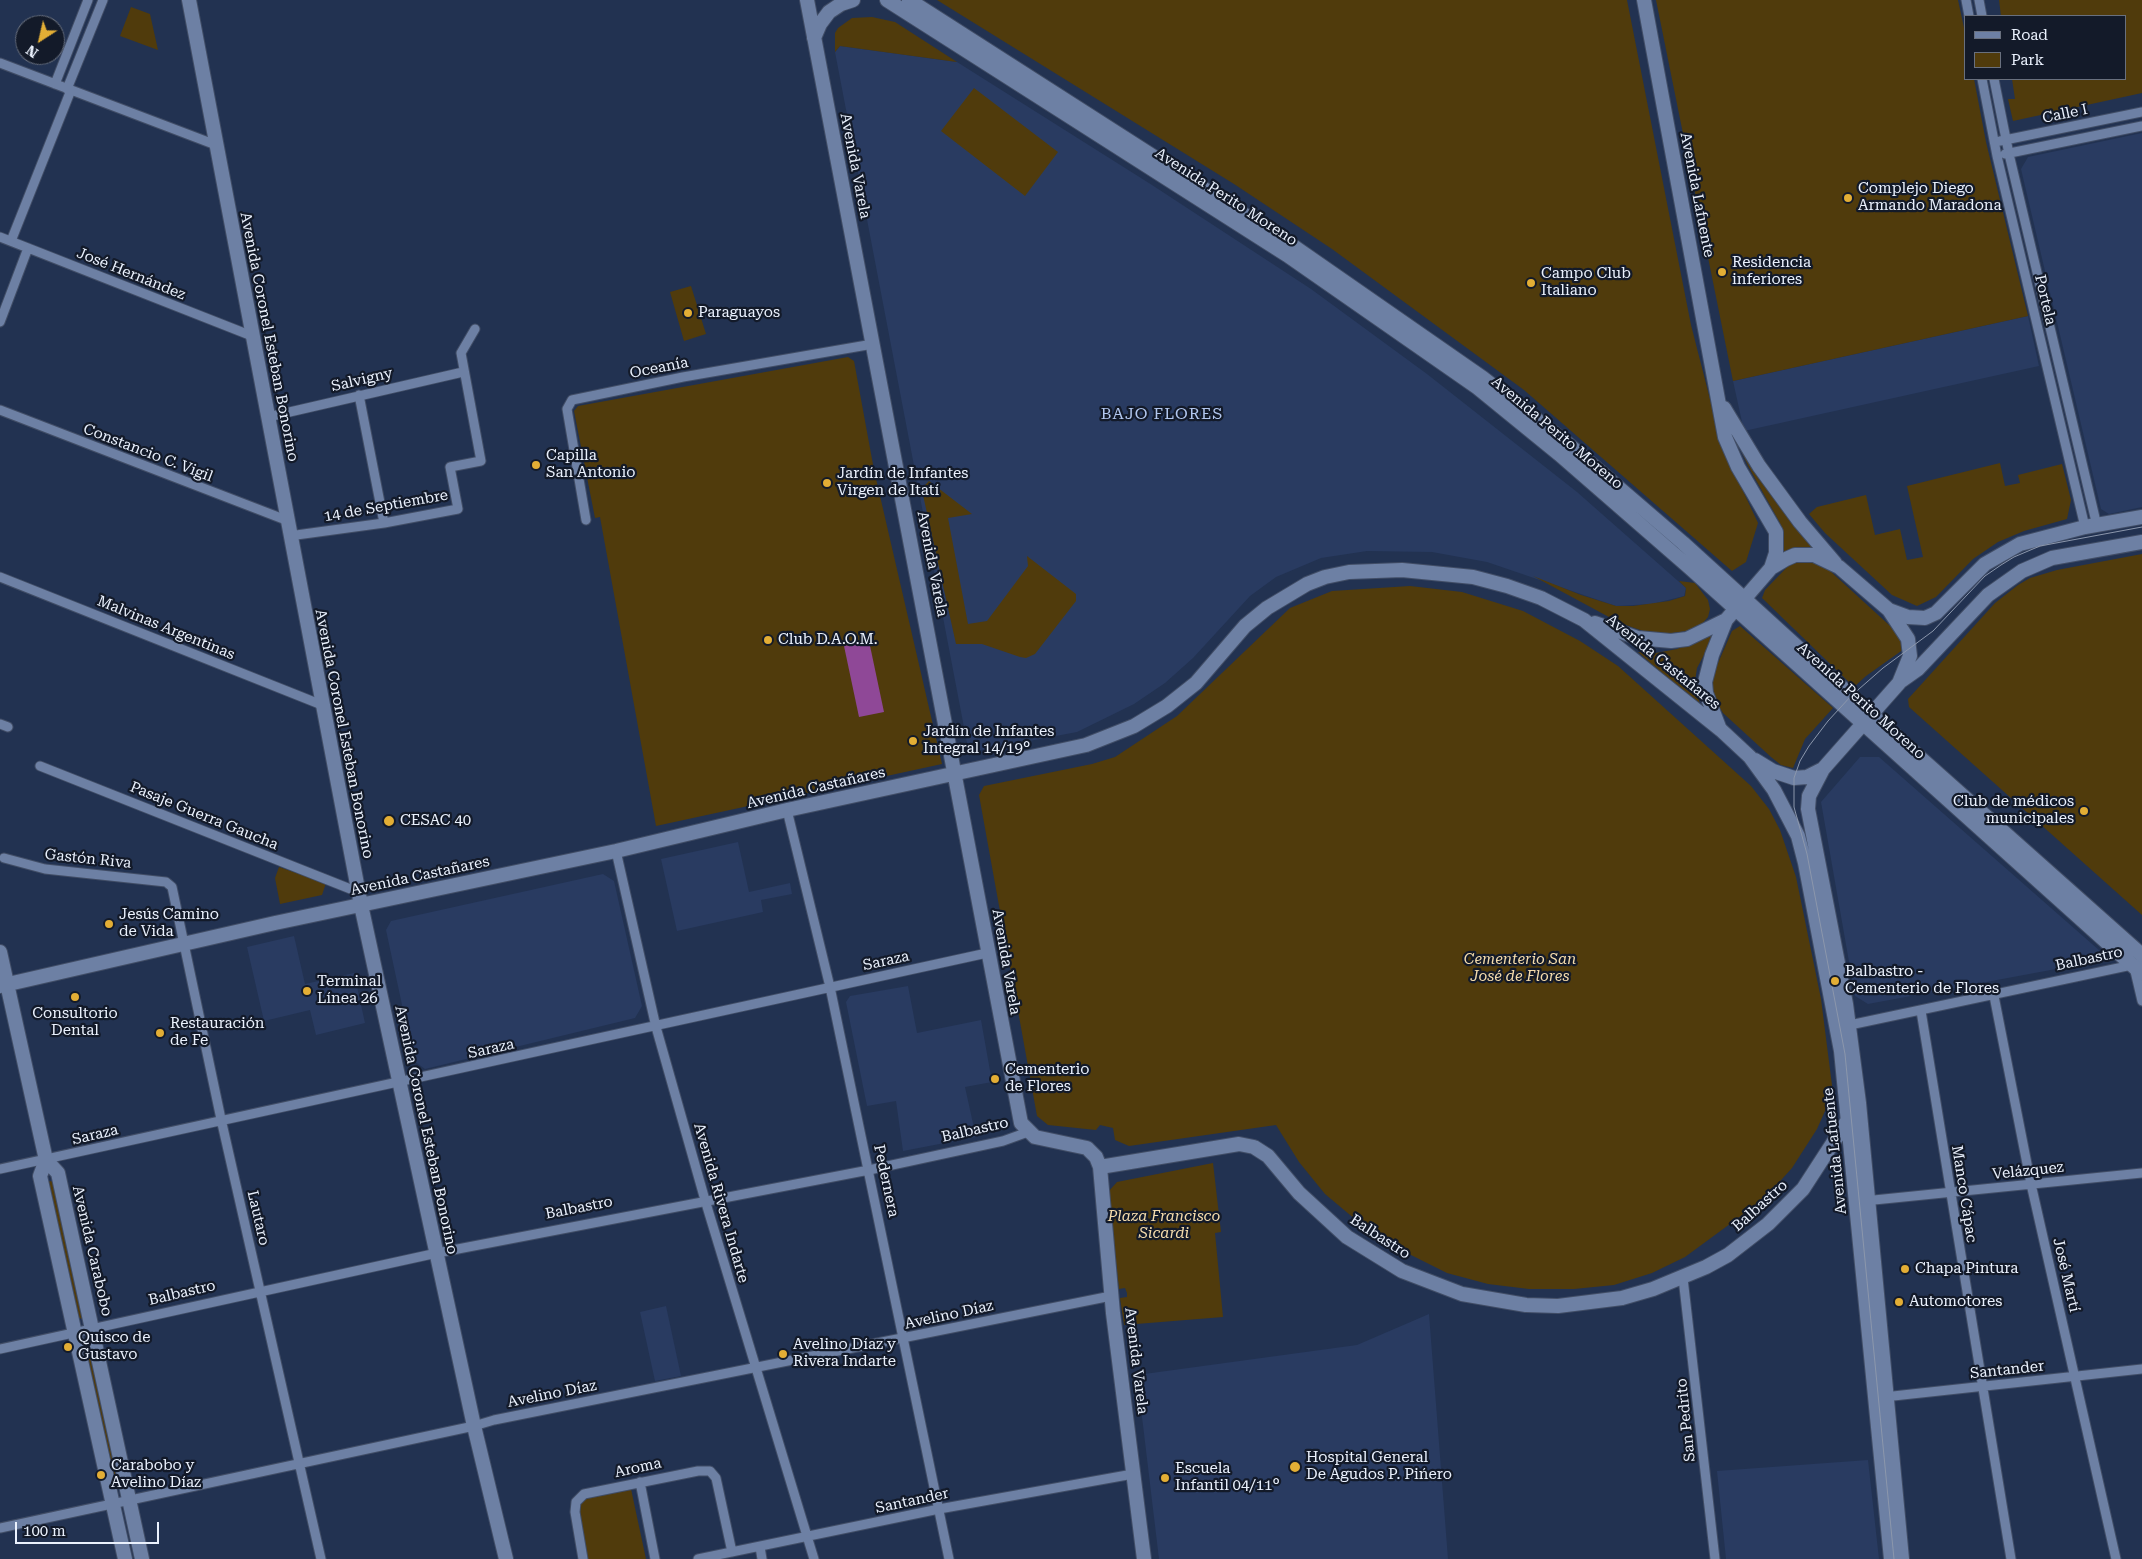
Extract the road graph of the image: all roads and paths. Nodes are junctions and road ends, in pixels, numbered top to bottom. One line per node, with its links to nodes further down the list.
1 (88, 0): 17 (street)
2 (103, 0): 18 (street)
3 (189, 0): 23 (main road, Avenida Coronel Esteban Bonorino)
4 (806, 0): 13 (main road, Avenida Varela)
5 (853, 0): 13 (main road)
6 (888, 0): 50 (main road, Avenida Perito Moreno)
7 (909, 0): 48 (main road, Avenida Perito Moreno)
8 (1644, 0): 35 (main road, Avenida Lafuente)
9 (1966, 0): 11 (street)
10 (1979, 0): 12 (street)
11 (1969, 15)
12 (1982, 15)
13 (814, 38): 32 (main road, Avenida Varela)
14 (0, 63): 17 (street)
15 (1982, 80): 22 (street, Portela)
16 (1994, 80): 21 (street, Portela)
17 (55, 84): 18 (street)
18 (69, 90): 23 (street); 27 (street)
19 (2142, 112): 21 (street, Calle I)
20 (2142, 126): 24 (street, Calle I)
21 (2006, 140): 22 (street, Calle I); 24 (street, Portela)
22 (1994, 143): 25 (street, Portela)
23 (216, 145): 31 (main road, Avenida Coronel Esteban Bonorino)
24 (2009, 154): 25 (street, Calle I); 42 (street, Portela)
25 (1997, 156): 42 (street, Portela)
26 (0, 236): 27 (street, José Hernández)
27 (10, 241): 28 (street, José Hernández)
28 (28, 248): 29 (street); 31 (street, José Hernández)
29 (0, 322)
30 (475, 329): 33 (street, 14 de Septiembre)
31 (252, 336): 37 (main road, Avenida Coronel Esteban Bonorino)
32 (873, 344): 40 (street, Oceanía); 59 (main road, Avenida Varela)
33 (463, 372): 34 (street, Salvigny); 41 (street, 14 de Septiembre)
34 (359, 395): 37 (street, Salvigny); 41 (street)
35 (1718, 396): 45 (main road, Avenida Lafuente); 46 (main road, Avenida Lafuente)
36 (0, 410): 39 (street, Constancio C. Vigil)
37 (268, 417): 39 (main road, Avenida Coronel Esteban Bonorino)
38 (2142, 517): 42 (main road)
39 (286, 520): 43 (main road, Avenida Coronel Esteban Bonorino)
40 (586, 520)
41 (384, 523): 43 (street, 14 de Septiembre)
42 (2091, 526): 49 (main road)
43 (289, 536): 53 (main road, Avenida Coronel Esteban Bonorino)
44 (2142, 542): 52 (main road)
45 (1838, 567): 46 (main road); 49 (main road)
46 (1771, 568): 48 (main road)
47 (0, 577): 53 (street, Malvinas Argentinas)
48 (1744, 598): 50 (main road); 54 (main road, Avenida Perito Moreno)
49 (1889, 610): 52 (main road)
50 (1731, 615): 51 (main road, Avenida Castañares); 54 (main road, Avenida Perito Moreno); 55 (main road, Avenida Lafuente)
51 (1584, 620): 55 (main road, Avenida Castañares); 59 (main road, Avenida Castañares)
52 (1898, 683): 54 (main road, Avenida Lafuente)
53 (322, 704): 64 (main road, Avenida Coronel Esteban Bonorino)
54 (1868, 720): 58 (main road, Avenida Lafuente); 68 (main road, Avenida Perito Moreno)
55 (1721, 730): 56 (main road, Avenida Lafuente)
56 (1750, 757): 58 (main road, Avenida Lafuente); 74 (main road, Avenida Lafuente)
57 (40, 766): 64 (street, Pasaje Guerra Gaucha)
58 (1823, 769): 74 (main road, Avenida Lafuente)
59 (955, 774): 60 (main road, Avenida Castañares); 67 (main road, Avenida Varela)
60 (787, 810): 61 (main road, Avenida Castañares); 70 (street, Pedernera)
61 (616, 851): 64 (main road, Avenida Castañares); 75 (street, Avenida Rivera Indarte)
62 (4, 858): 63 (street, Gastón Riva)
63 (170, 883): 65 (street, Lautaro)
64 (359, 898): 65 (main road, Avenida Castañares); 76 (main road, Avenida Coronel Esteban Bonorino)
65 (183, 944): 69 (main road, Avenida Castañares); 78 (street, Lautaro)
66 (0, 952): 69 (main road, Avenida Carabobo)
67 (987, 953): 70 (street, Saraza); 80 (main road, Avenida Varela)
68 (2140, 965): 71 (street, Balbastro); 72 (street)
69 (3, 985): 81 (main road, Avenida Carabobo)
70 (830, 987): 75 (street, Saraza); 84 (street, Pedernera)
71 (1994, 996): 73 (street, Balbastro); 86 (street, José Martí)
72 (2141, 996)
73 (1921, 1011): 74 (street, Balbastro); 87 (street, Manco Cápac)
74 (1843, 1026): 77 (main road, Avenida Lafuente); 79 (main road, Avenida Lafuente)
75 (656, 1027): 76 (street, Saraza); 88 (street, Avenida Rivera Indarte)
76 (398, 1083): 78 (street, Saraza); 90 (main road, Avenida Coronel Esteban Bonorino)
77 (1858, 1103): 79 (main road, Balbastro); 89 (main road, Avenida Lafuente)
78 (221, 1120): 81 (street, Saraza); 92 (street, Lautaro)
79 (1847, 1121): 89 (main road, Avenida Lafuente); 91 (main road, Balbastro)
80 (1028, 1132): 82 (main road, Balbastro); 84 (street, Balbastro)
81 (46, 1160): 83 (street, Saraza); 94 (main road, Avenida Carabobo); 95 (main road, Avenida Carabobo)
82 (1100, 1167): 91 (main road, Balbastro); 93 (main road, Avenida Varela)
83 (0, 1169)
84 (870, 1170): 88 (street, Balbastro); 96 (street, Pedernera)
85 (2142, 1173): 86 (street, Velázquez)
86 (2031, 1184): 87 (street, Velázquez); 100 (street, José Martí)
87 (1949, 1192): 89 (street, Velázquez); 101 (street, Manco Cápac)
88 (705, 1200): 90 (street, Balbastro); 98 (street, Avenida Rivera Indarte)
89 (1861, 1201): 102 (main road, Avenida Lafuente)
90 (437, 1253): 92 (street, Balbastro); 103 (main road, Avenida Coronel Esteban Bonorino)
91 (1684, 1278): 126 (street, San Pedrito)
92 (262, 1292): 94 (street, Balbastro); 104 (street, Lautaro)
93 (1111, 1296): 96 (street, Avelino Díaz); 105 (main road, Avenida Varela)
94 (93, 1330): 95 (street, Balbastro); 107 (main road, Avenida Carabobo)
95 (75, 1334): 97 (street, Balbastro); 108 (main road, Avenida Carabobo)
96 (905, 1339): 98 (street, Avelino Díaz); 109 (street, Pedernera)
97 (0, 1349)
98 (755, 1368): 103 (street, Avelino Díaz); 111 (street, Avenida Rivera Indarte)
99 (2142, 1369): 100 (street, Santander)
100 (2074, 1377): 101 (street, Santander); 130 (street, José Martí)
101 (1983, 1386): 102 (street, Santander); 129 (street, Manco Cápac)
102 (1880, 1397): 127 (main road, Avenida Lafuente); 128 (main road, Avenida Lafuente)
103 (474, 1426): 104 (street, Avelino Díaz); 118 (main road, Avenida Coronel Esteban Bonorino)
104 (299, 1464): 107 (street, Avelino Díaz); 117 (street, Lautaro)
105 (1134, 1474): 109 (street, Santander); 125 (main road, Avenida Varela)
106 (640, 1482): 113 (street, Aroma); 119 (street, Aroma); 120 (street)
107 (129, 1500): 108 (street, Avelino Díaz); 116 (main road, Avenida Carabobo)
108 (114, 1504): 110 (street, Avelino Díaz); 115 (main road, Avenida Carabobo)
109 (939, 1509): 111 (street, Santander); 124 (street, Pedernera)
110 (0, 1528)
111 (807, 1537): 112 (street, Santander); 123 (street, Avenida Rivera Indarte)
112 (760, 1547): 113 (street, Santander); 122 (street)
113 (732, 1552): 114 (street, Santander)
114 (721, 1557): 121 (street, Santander)
115 (125, 1559)
116 (142, 1559)
117 (321, 1559)
118 (506, 1559)
119 (583, 1559)
120 (655, 1559)
121 (698, 1559)
122 (762, 1559)
123 (814, 1559)
124 (949, 1559)
125 (1144, 1559)
126 (1716, 1559)
127 (1890, 1559)
128 (1902, 1559)
129 (2011, 1559)
130 (2116, 1559)

